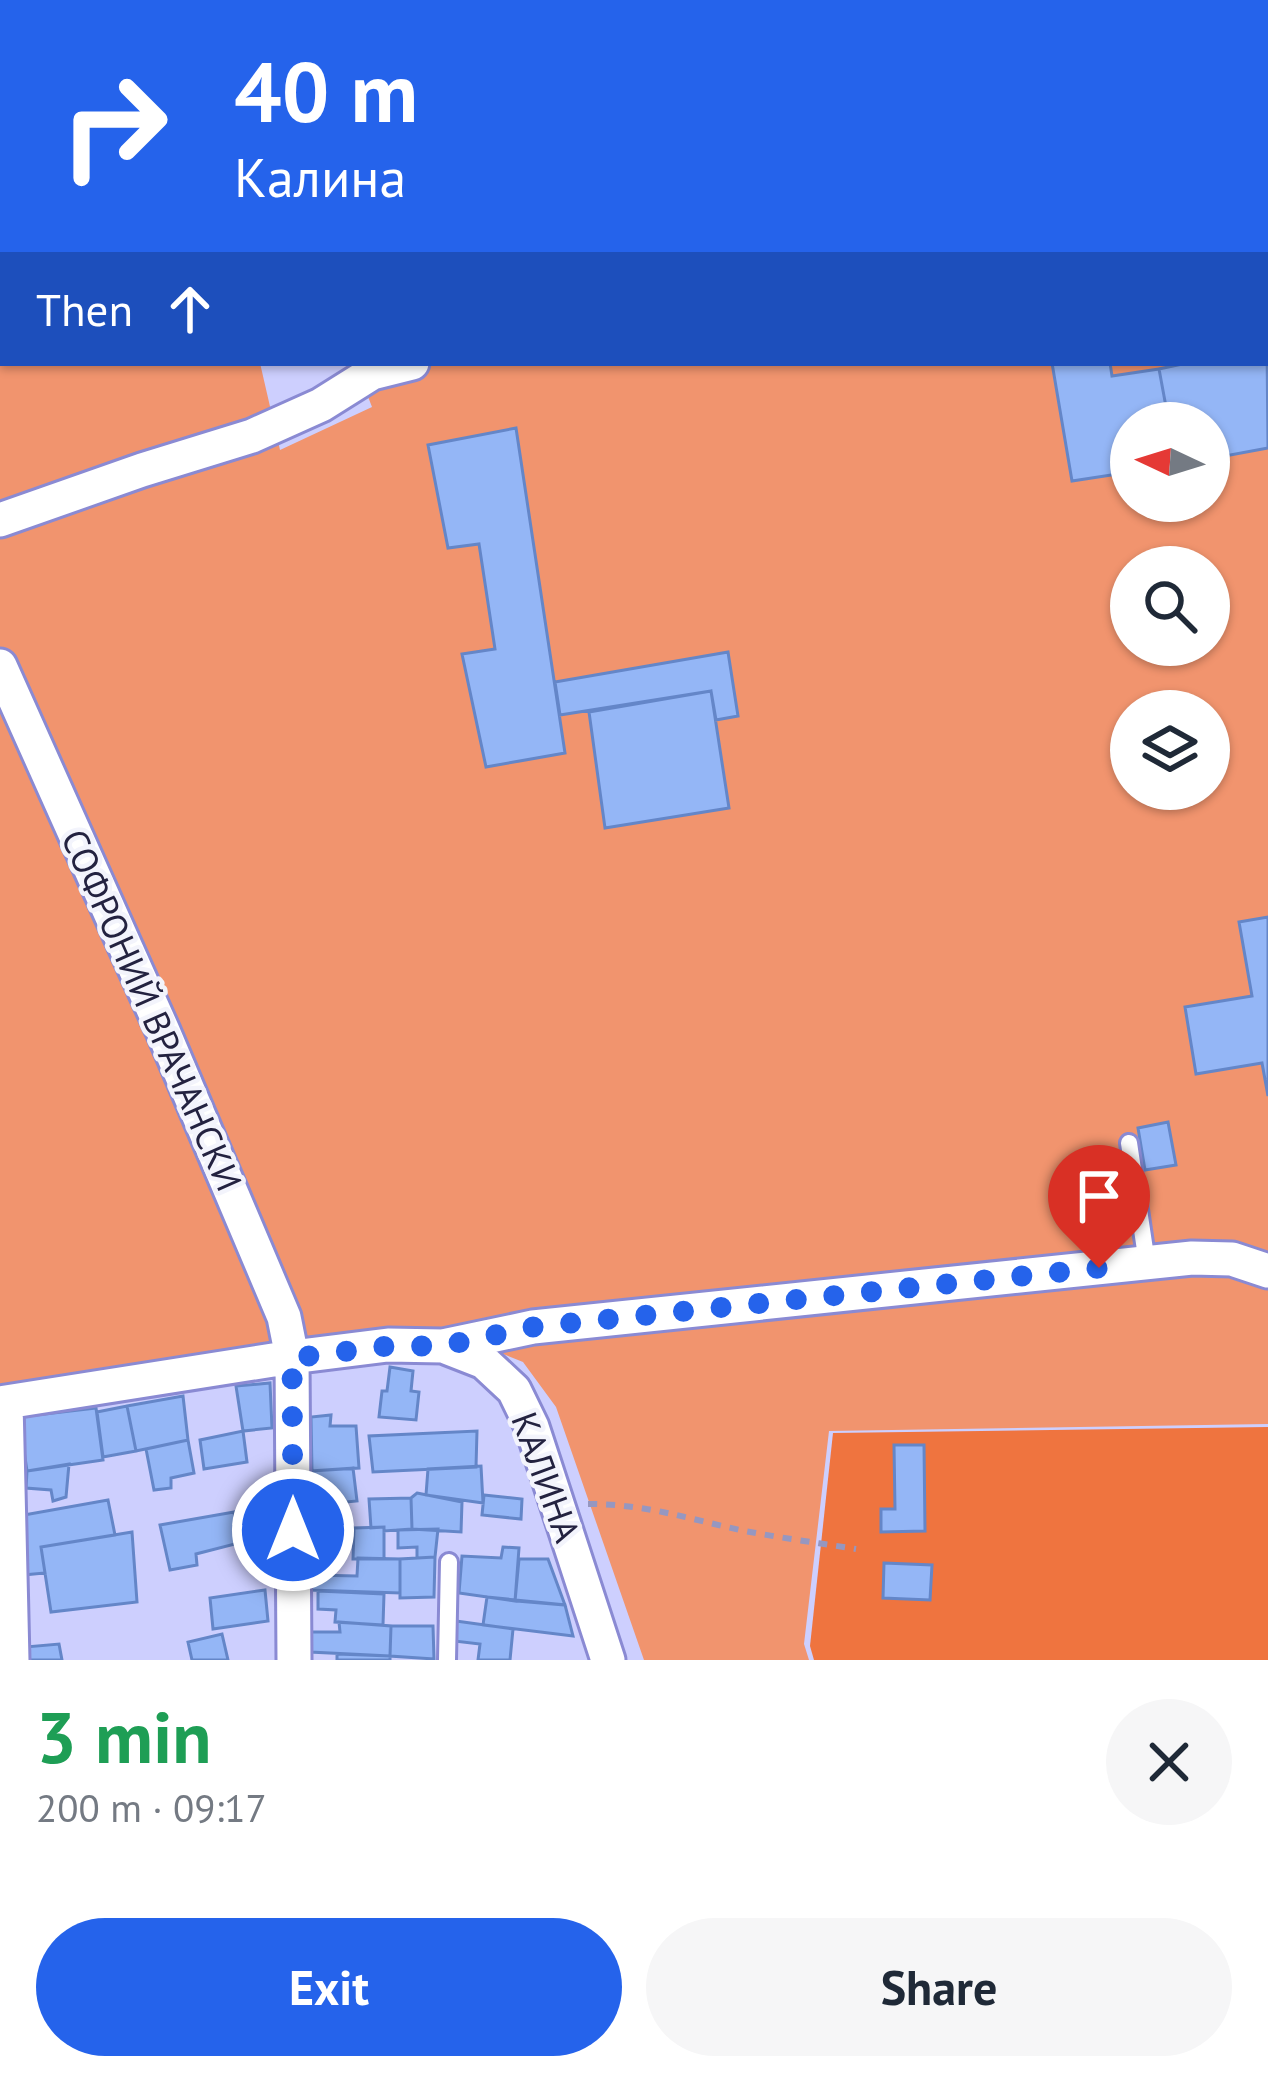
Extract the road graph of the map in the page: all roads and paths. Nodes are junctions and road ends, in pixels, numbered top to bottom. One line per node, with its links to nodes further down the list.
1 (401, 366): 2 (street)
2 (0, 520)
3 (0, 666): 8 (street, СОФРОНИЙ ВРАЧАНСКИ)
4 (1129, 1143): 5 (lane)
5 (1147, 1263): 6 (street); 7 (street)
6 (1268, 1271)
7 (443, 1346): 8 (street, КАЛИНА); 10 (street, КАЛИНА)
8 (292, 1358): 9 (street, КАЛИНА); 14 (street, СОФРОНИЙ ВРАЧАНСКИ)
9 (3, 1402): 13 (street)
10 (557, 1504): 11 (path); 16 (street, КАЛИНА)
11 (856, 1549)
12 (448, 1562): 15 (lane)
13 (12, 1660)
14 (294, 1660)
15 (447, 1660)
16 (608, 1660)

